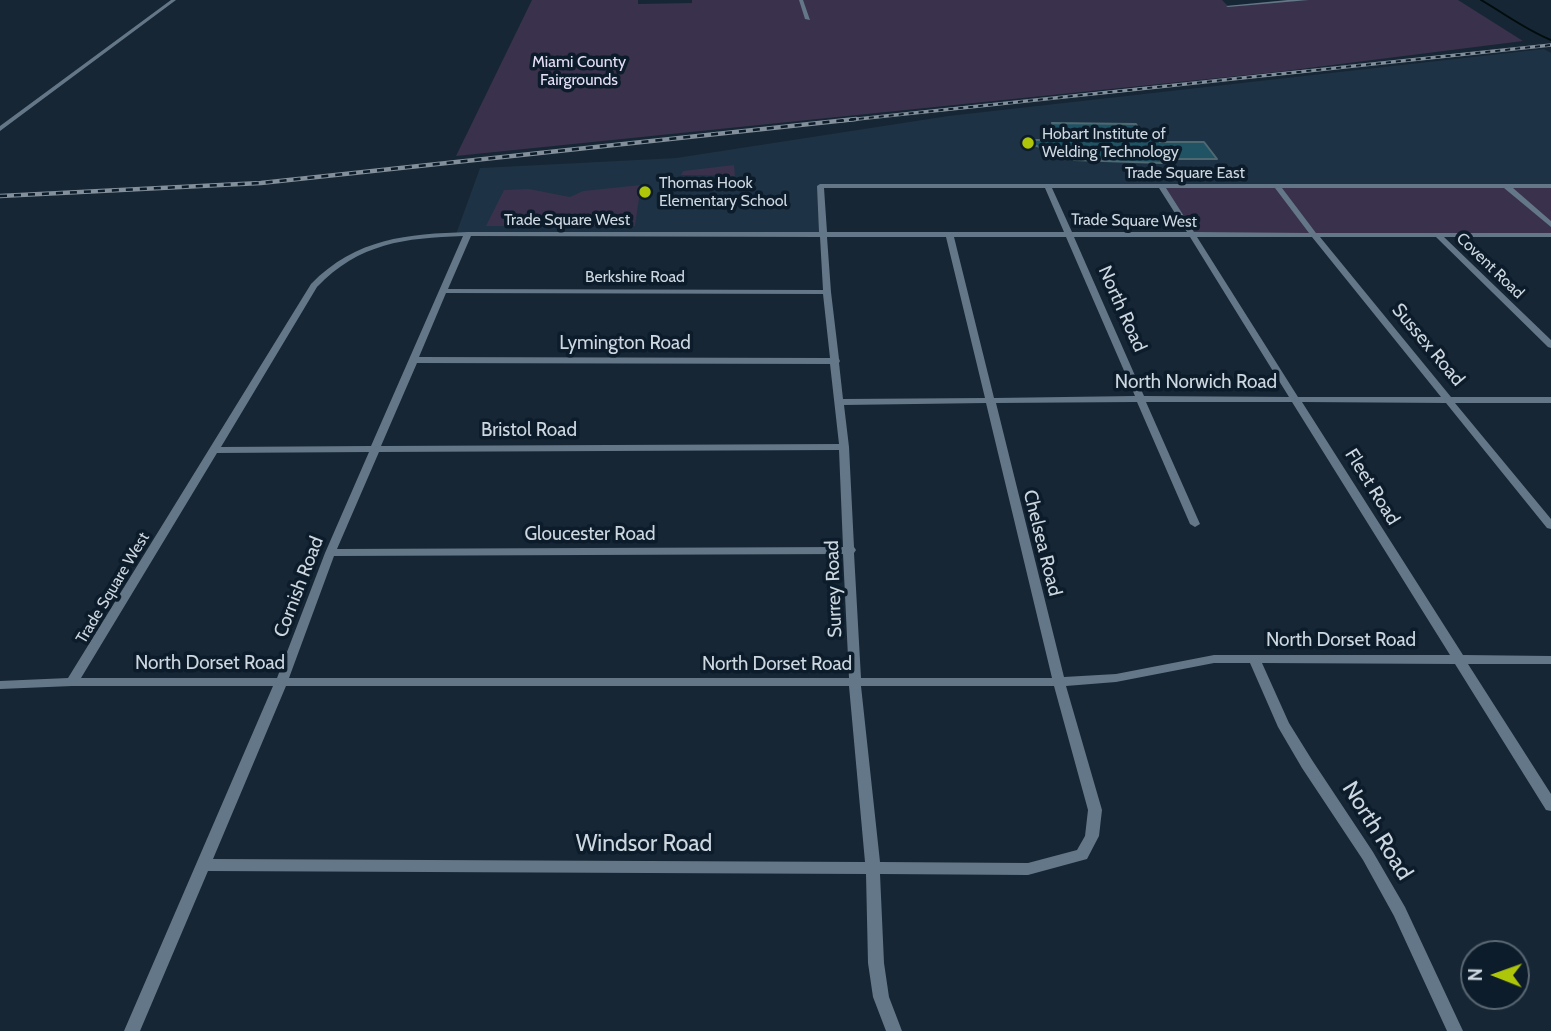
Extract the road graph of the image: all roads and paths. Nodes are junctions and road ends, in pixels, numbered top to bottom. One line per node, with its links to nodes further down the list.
1 (174, 0): 6 (street)
2 (801, 0): 5 (street)
3 (1307, 0): 4 (street)
4 (1228, 6)
5 (808, 19)
6 (0, 129)
7 (820, 186): 8 (street, Trade Square East); 15 (street, Surrey Road)
8 (1048, 186): 11 (street, Trade Square East); 16 (street, North Road)
9 (1506, 186): 10 (street, Trade Square East); 12 (street, Trade Square East); 13 (street)
10 (1551, 186)
11 (1162, 187): 12 (street, Trade Square East); 19 (street, Fleet Road)
12 (1278, 187): 20 (street, Sussex Road)
13 (1551, 225)
14 (468, 234): 15 (street, Trade Square West); 22 (street, Cornish Road); 35 (street, Trade Square West)
15 (823, 235): 18 (street, Trade Square West); 23 (street, Surrey Road)
16 (1068, 235): 18 (street, Trade Square West); 19 (street, Trade Square West); 27 (street, North Road)
17 (1551, 235): 21 (street, Trade Square West)
18 (950, 236): 31 (street, Chelsea Road)
19 (1191, 236): 20 (street, Trade Square West); 28 (street, Fleet Road)
20 (1315, 236): 21 (street, Trade Square West); 29 (street, Sussex Road)
21 (1439, 236): 24 (street, Covent Road)
22 (442, 291): 23 (street, Berkshire Road); 25 (street, Cornish Road)
23 (827, 292): 26 (street, Surrey Road)
24 (1551, 345)
25 (414, 360): 26 (street, Lymington Road); 33 (street, Cornish Road)
26 (836, 361): 32 (street, Surrey Road)
27 (1141, 399): 28 (street, North Norwich Road); 31 (street, North Norwich Road); 36 (street, North Road)
28 (1297, 399): 29 (street, North Norwich Road); 41 (street, Fleet Road)
29 (1451, 400): 30 (street, North Norwich Road); 37 (street, Sussex Road)
30 (1551, 400)
31 (989, 401): 32 (street, North Norwich Road); 44 (street, Chelsea Road)
32 (840, 402): 34 (street, Surrey Road)
33 (377, 447): 34 (street, Bristol Road); 35 (street, Bristol Road); 39 (street, Cornish Road)
34 (844, 447): 38 (street, Surrey Road)
35 (214, 450): 43 (street, Trade Square West)
36 (1195, 524)
37 (1551, 526)
38 (850, 550): 39 (street, Gloucester Road); 46 (street, Surrey Road)
39 (330, 552): 45 (street, Cornish Road)
40 (1254, 659): 41 (street, North Dorset Road); 44 (street, North Dorset Road); 54 (street, North Road)
41 (1459, 660): 42 (street, North Dorset Road); 48 (street, Fleet Road)
42 (1551, 660)
43 (72, 682): 45 (street, North Dorset Road); 47 (street, North Dorset Road)
44 (1059, 682): 46 (street, North Dorset Road); 49 (street, Chelsea Road)
45 (281, 683): 46 (street, North Dorset Road); 50 (street, Cornish Road)
46 (855, 684): 51 (street, Surrey Road)
47 (0, 685)
48 (1551, 806)
49 (1082, 855): 51 (street, Windsor Road)
50 (204, 865): 51 (street, Windsor Road); 52 (street, Cornish Road)
51 (873, 867): 53 (street, Surrey Road)
52 (131, 1031)
53 (894, 1031)
54 (1455, 1031)

